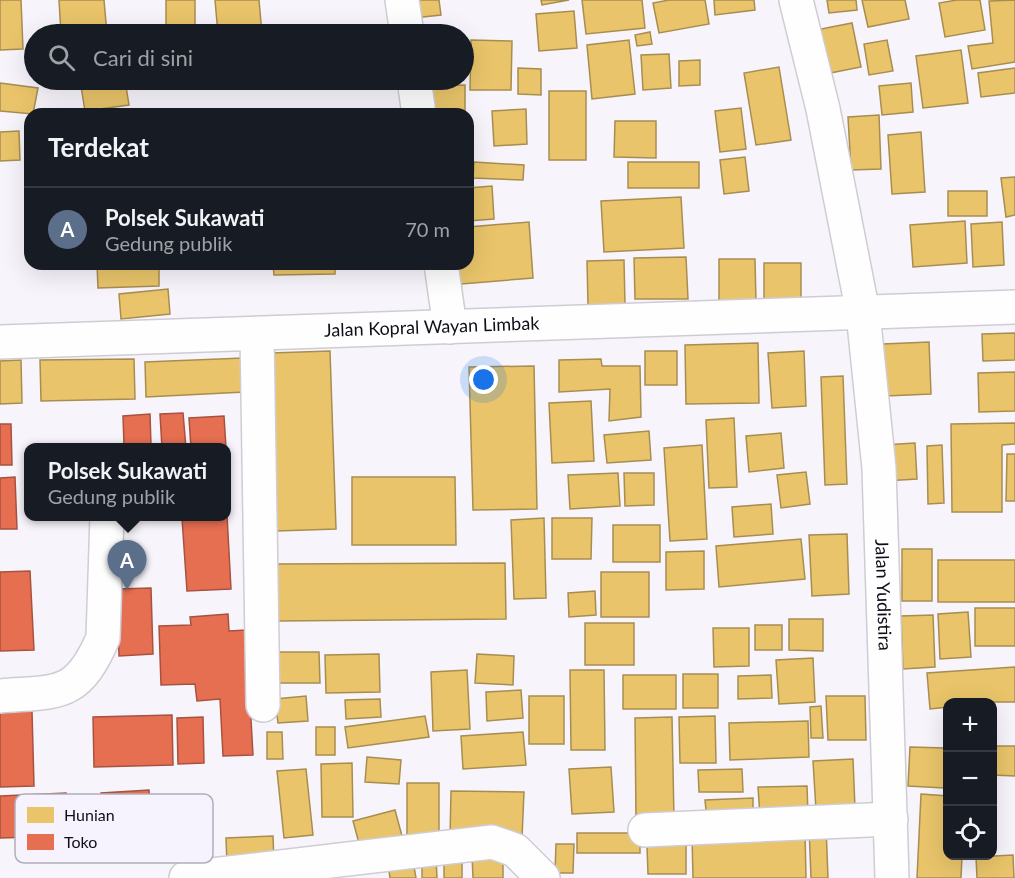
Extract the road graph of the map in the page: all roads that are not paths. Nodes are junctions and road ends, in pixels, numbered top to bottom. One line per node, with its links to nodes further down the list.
1 (402, 0): 3 (street)
2 (796, 0): 8 (street, Jalan Yudistira)
3 (406, 24)
4 (415, 90): 5 (street)
5 (418, 108)
6 (442, 270): 9 (street)
7 (1015, 307): 8 (street, Jalan Kopral Wayan Limbak)
8 (863, 313): 9 (street, Jalan Kopral Wayan Limbak); 15 (street, Jalan Yudistira)
9 (450, 327): 10 (street, Jalan Kopral Wayan Limbak)
10 (257, 334): 11 (street, Jalan Kopral Wayan Limbak); 14 (street)
11 (0, 342)
12 (107, 521): 13 (street)
13 (0, 696)
14 (263, 705)
15 (891, 819): 16 (street); 19 (street, Jalan Yudistira)
16 (645, 830)
17 (186, 878): 18 (street)
18 (543, 878)
19 (892, 878)

